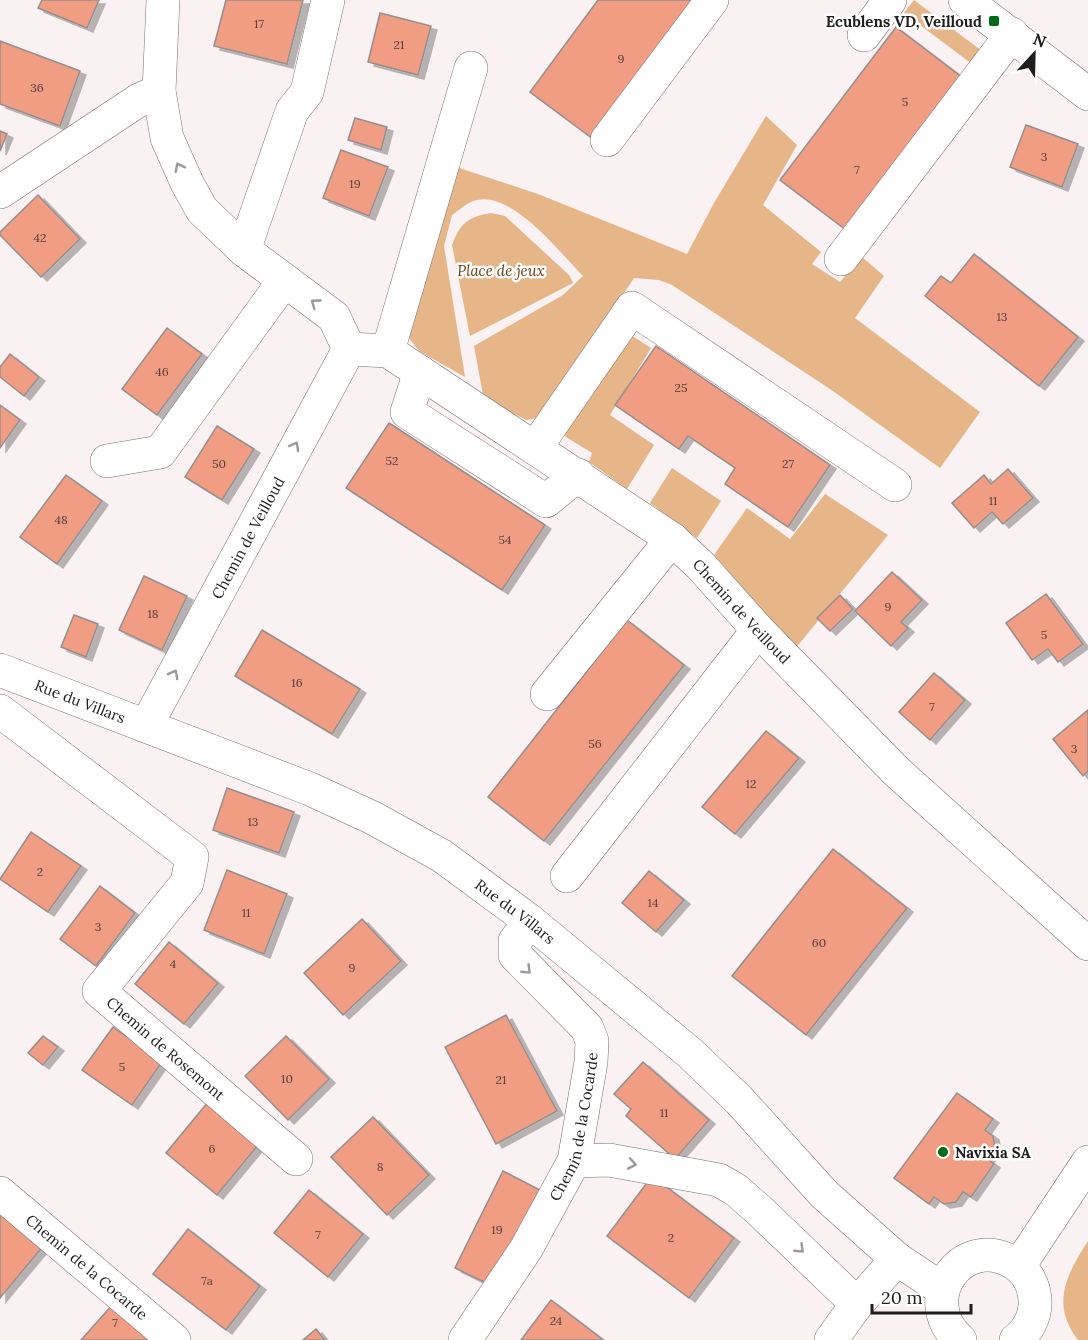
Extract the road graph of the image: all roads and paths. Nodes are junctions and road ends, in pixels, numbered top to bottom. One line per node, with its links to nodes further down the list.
1 (163, 0): 9 (street)
2 (328, 0): 13 (street)
3 (712, 0): 11 (street)
4 (890, 0): 6 (street)
5 (965, 0): 7 (street)
6 (864, 34)
7 (1012, 34): 10 (street); 14 (street)
8 (471, 68): 17 (street)
9 (159, 91): 12 (street); 13 (street, one-way to 9)
10 (1088, 94)
11 (607, 140)
12 (0, 192)
13 (244, 250): 15 (street)
14 (841, 259)
15 (284, 281): 16 (street, one-way to 15); 20 (street)
16 (349, 349): 17 (street); 28 (street, Chemin de Veilloud, one-way to 16)
17 (388, 351): 18 (street, Chemin de Veilloud)
18 (420, 372): 19 (street, Chemin de Veilloud); 21 (street)
19 (536, 447): 21 (street, Chemin de Veilloud); 22 (street)
20 (107, 461)
21 (578, 476): 23 (street, Chemin de Veilloud)
22 (895, 485)
23 (672, 539): 24 (street, Chemin de Veilloud); 26 (street)
24 (758, 630): 29 (street); 31 (street, Chemin de Veilloud)
25 (0, 670): 28 (street, Rue du Villars)
26 (547, 694)
27 (0, 711): 32 (street, Chemin de Rosemont)
28 (146, 726): 30 (street, Rue du Villars)
29 (567, 876)
30 (530, 921): 33 (street, Chemin de la Cocarde, one-way to 33); 36 (street, Rue du Villars)
31 (1088, 944)
32 (296, 1160)
33 (574, 1161): 39 (street, one-way to 39); 42 (street, Chemin de la Cocarde)
34 (1088, 1162): 37 (street)
35 (0, 1193): 41 (street, Chemin de la Cocarde)
36 (897, 1259): 38 (street, Rue du Villars); 39 (street)
37 (1019, 1266): 38 (street); 40 (street)
38 (942, 1289): 44 (street)
39 (857, 1304): 43 (street)
40 (1020, 1339)
41 (174, 1340)
42 (465, 1340)
43 (831, 1340)
44 (960, 1340)

